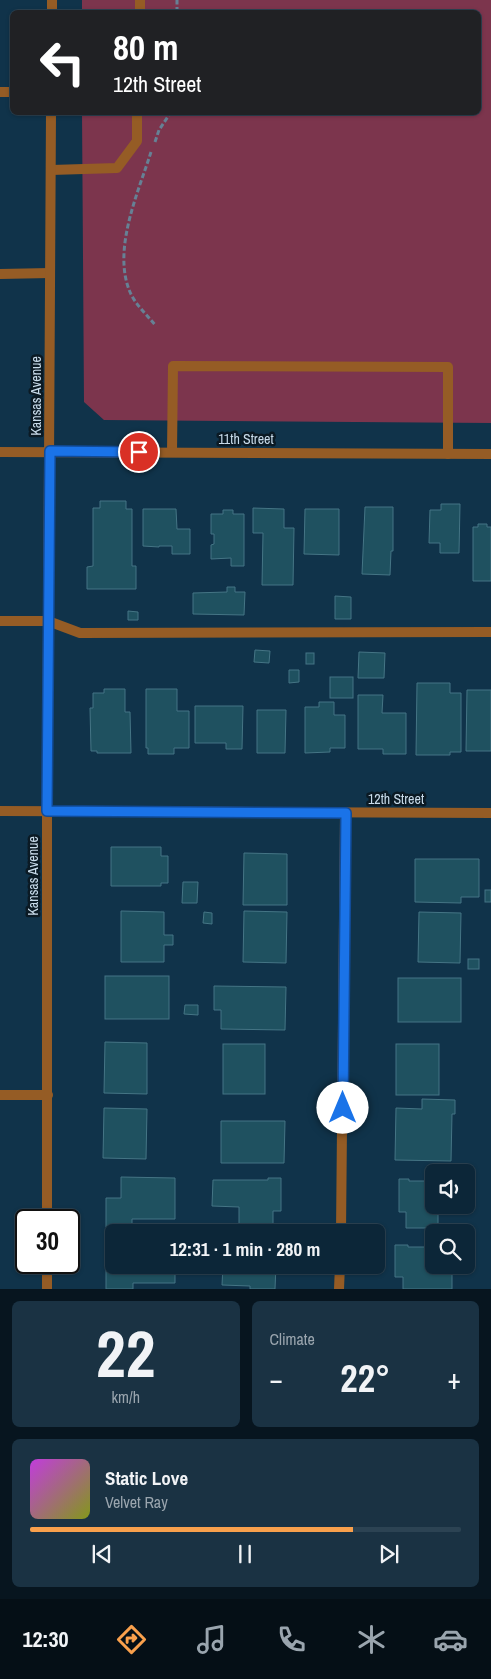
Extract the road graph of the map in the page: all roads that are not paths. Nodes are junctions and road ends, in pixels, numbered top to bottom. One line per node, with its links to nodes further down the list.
1 (51, 115): 3 (street, Kansas Avenue)
2 (138, 115): 3 (street)
3 (51, 170): 4 (street, Kansas Avenue)
4 (50, 273): 5 (street); 6 (street, Kansas Avenue)
5 (0, 274)
6 (50, 451): 7 (street, 11th Street); 8 (street, 11th Street); 12 (street, Kansas Avenue)
7 (0, 452)
8 (172, 452): 9 (street, 11th Street); 9 (street)
9 (448, 454): 10 (street, 11th Street)
10 (491, 454)
11 (0, 621): 12 (street)
12 (48, 621): 13 (street); 15 (street, Kansas Avenue)
13 (491, 632)
14 (0, 811): 15 (street, 12th Street)
15 (47, 811): 16 (street, 12th Street); 19 (street, Kansas Avenue)
16 (346, 813): 17 (street, 12th Street); 21 (street)
17 (491, 813)
18 (0, 1094): 19 (street)
19 (48, 1095): 20 (street, Kansas Avenue)
20 (47, 1209)
21 (341, 1224)
22 (47, 1274): 24 (street)
23 (340, 1274): 25 (street)
24 (47, 1289)
25 (339, 1289)

